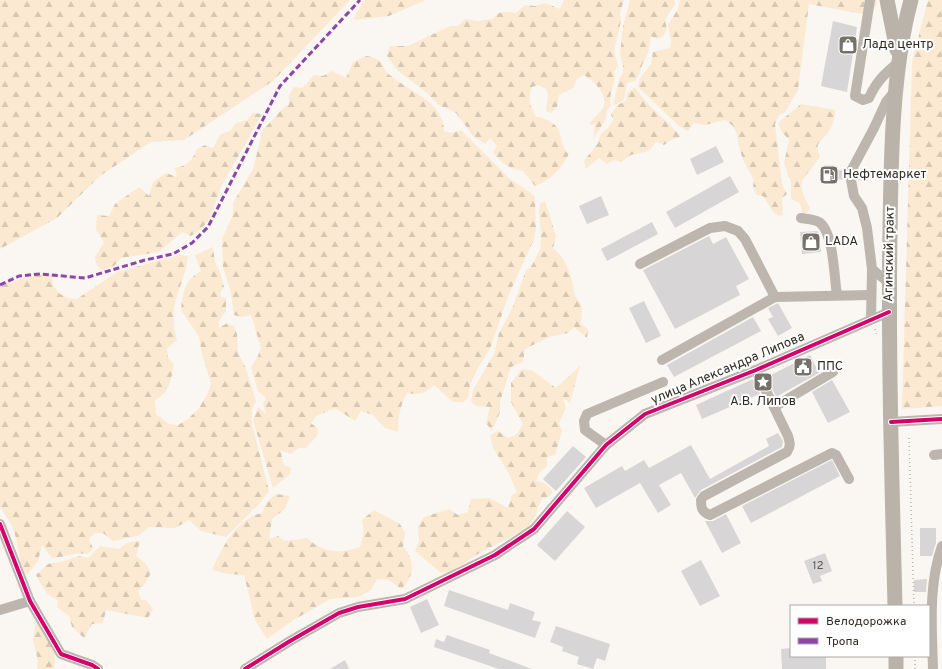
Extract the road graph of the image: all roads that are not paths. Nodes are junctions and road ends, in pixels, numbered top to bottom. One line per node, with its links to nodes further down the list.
1 (870, 0): 4 (street)
2 (887, 0): 4 (highway)
3 (911, 0): 4 (highway, Агинский тракт)
4 (899, 62): 5 (highway, Агинский тракт)
5 (896, 89): 8 (street); 9 (highway, Агинский тракт)
6 (801, 218): 10 (street)
7 (640, 264): 12 (street)
8 (872, 269): 9 (street); 11 (street)
9 (889, 283): 13 (highway, Агинский тракт)
10 (837, 295): 11 (street); 12 (street)
11 (871, 295): 14 (street)
12 (775, 297): 15 (street)
13 (889, 312): 14 (street, улица Александра Липова); 21 (highway, Агинский тракт)
14 (871, 319): 16 (street, улица Александра Липова)
15 (662, 360)
16 (756, 370): 19 (street); 22 (street, улица Александра Липова)
17 (833, 372): 19 (street)
18 (663, 382): 22 (street)
19 (774, 407): 23 (street)
20 (942, 419): 21 (street)
21 (891, 422): 27 (highway, Агинский тракт)
22 (606, 445): 31 (street, улица Александра Липова)
23 (849, 480)
24 (0, 524): 26 (street)
25 (942, 546): 33 (street)
26 (30, 601): 28 (street); 30 (street)
27 (895, 605)
28 (0, 610)
29 (896, 657): 32 (highway)
30 (98, 669)
31 (246, 669)
32 (896, 669)
33 (933, 669)

